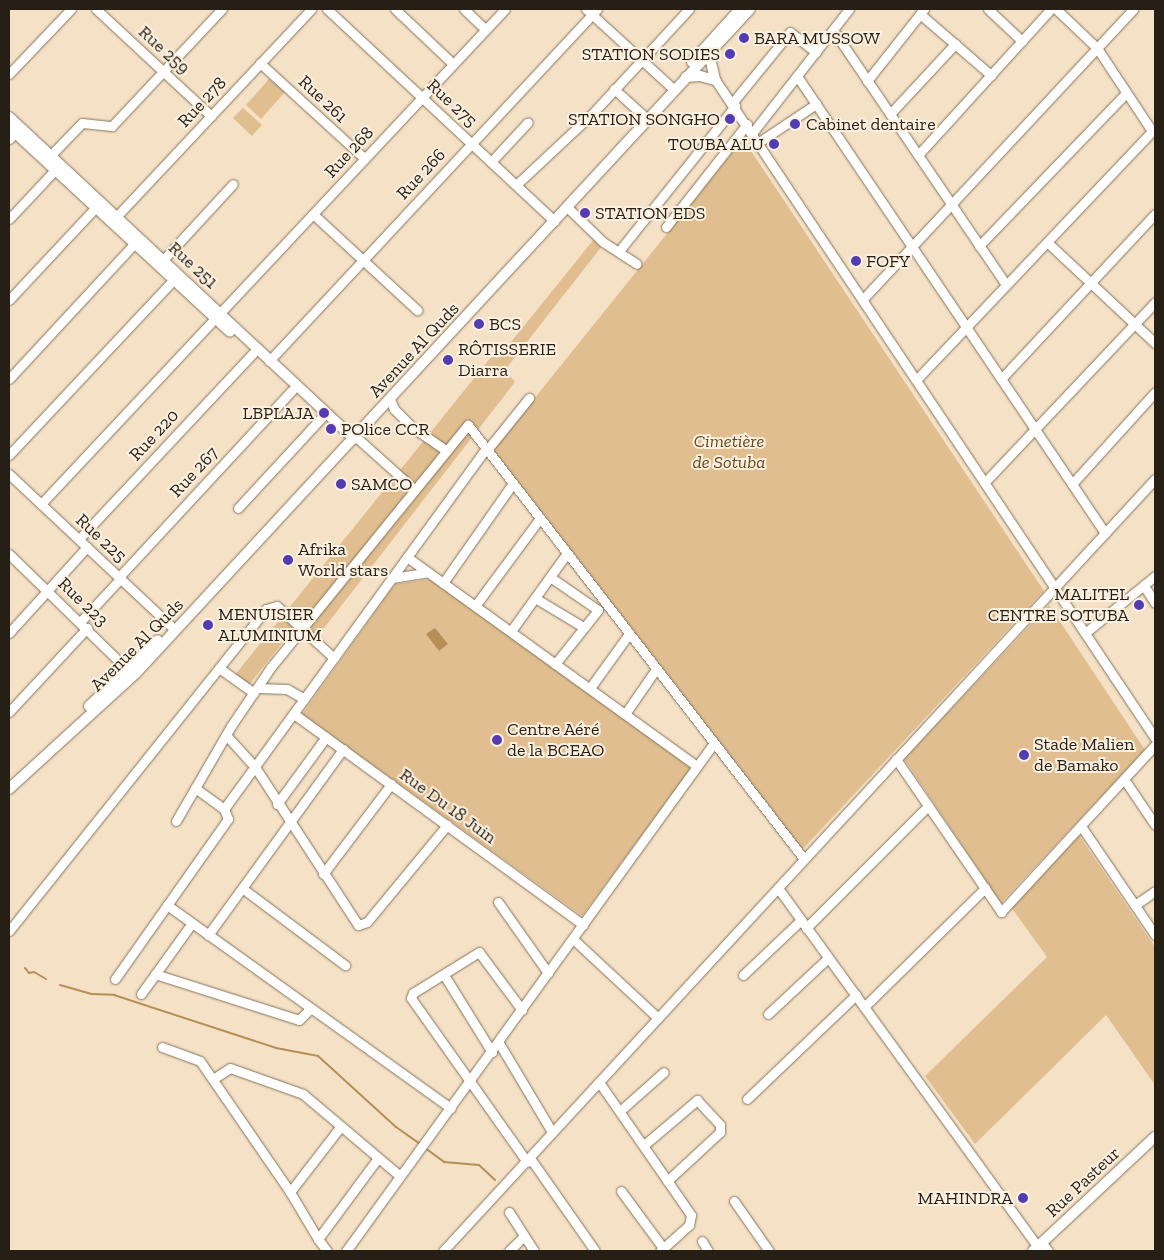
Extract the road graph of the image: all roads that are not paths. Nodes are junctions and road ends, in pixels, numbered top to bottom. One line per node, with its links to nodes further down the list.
1 (71, 9): 31 (street)
2 (96, 9): 30 (street, Rue 259)
3 (222, 9): 30 (street)
4 (311, 9): 28 (street, Rue 278)
5 (327, 9): 40 (street, Rue 275)
6 (395, 9): 29 (street)
7 (464, 9): 19 (street)
8 (506, 9): 19 (street, Rue 268)
9 (689, 9): 27 (street)
10 (740, 9): 26 (main road, Avenue Al Quds)
11 (750, 9): 23 (main road, Avenue Al Quds)
12 (849, 9): 20 (street)
13 (988, 9): 21 (street)
14 (1051, 9): 21 (street)
15 (1056, 9): 24 (street)
16 (1133, 9): 24 (street)
17 (592, 11): 27 (street); 53 (street, Rue 266)
18 (922, 11): 22 (street); 36 (street)
19 (486, 30): 29 (street, Rue 268)
20 (833, 30): 25 (street); 36 (street)
21 (1022, 41): 32 (street)
22 (955, 44): 32 (street); 43 (street)
23 (713, 48): 26 (main road, Avenue Al Quds); 35 (main road)
24 (1097, 48): 39 (street); 61 (street)
25 (816, 52): 33 (street); 41 (street)
26 (702, 56): 34 (main road, Avenue Al Quds); 35 (street); 37 (main road, Avenue Al Quds)
27 (643, 61): 37 (street); 38 (street)
28 (260, 63): 45 (street, Rue 278); 56 (street, Rue 261)
29 (453, 64): 40 (street, Rue 268)
30 (163, 72): 45 (street, Rue 259); 55 (street)
31 (9, 74)
32 (991, 75): 54 (street)
33 (797, 76): 42 (street); 50 (street)
34 (686, 77): 35 (main road); 62 (main road, Avenue Al Quds)
35 (715, 80): 41 (street)
36 (867, 80): 43 (street)
37 (670, 86): 44 (main road, Avenue Al Quds)
38 (614, 89): 44 (street); 60 (street)
39 (1126, 93): 49 (street); 72 (street)
40 (422, 98): 53 (street, Rue 275); 56 (street, Rue 268)
41 (734, 104): 48 (street); 74 (street)
42 (816, 104): 52 (street); 73 (street)
43 (890, 114): 54 (street)
44 (643, 115): 68 (main road, Avenue Al Quds)
45 (211, 116): 66 (street, Rue 278)
46 (9, 117): 55 (main road, Rue 251)
47 (528, 122): 57 (street)
48 (747, 124): 50 (street); 69 (street)
49 (1154, 131): 70 (street)
50 (753, 132): 52 (street)
51 (11, 133): 58 (main road, Rue 251)
52 (759, 142): 81 (street)
53 (472, 144): 57 (street, Rue 275); 76 (street, Rue 266)
54 (918, 155): 61 (street)
55 (50, 156): 66 (main road, Rue 251)
56 (365, 159): 64 (street, Rue 268)
57 (491, 162): 60 (street, Rue 275)
58 (55, 170): 63 (main road, Rue 251); 67 (street)
59 (233, 184): 75 (street)
60 (516, 185): 68 (street, Rue 275)
61 (951, 205): 72 (street); 73 (street)
62 (567, 207): 68 (main road, Avenue Al Quds); 74 (street)
63 (95, 208): 71 (main road, Rue 251); 82 (street)
64 (313, 214): 76 (street); 85 (street, Rue 268)
65 (1155, 214): 79 (street)
66 (116, 217): 75 (main road, Rue 251)
67 (9, 219)
68 (552, 219): 97 (main road, Avenue Al Quds); 100 (main road, Avenue Al Quds)
69 (666, 227)
70 (1047, 242): 79 (street); 80 (street)
71 (134, 244): 78 (main road, Rue 251); 91 (street)
72 (980, 246): 80 (street)
73 (912, 247): 81 (street); 87 (street)
74 (619, 251): 77 (street)
75 (163, 260): 78 (main road, Rue 251)
76 (363, 260): 84 (street); 90 (street, Rue 266)
77 (637, 264)
78 (176, 277): 85 (main road, Rue 251); 103 (street)
79 (1091, 283): 86 (street); 93 (street)
80 (1006, 285): 87 (street)
81 (863, 299): 92 (street)
82 (9, 300)
83 (1155, 302): 86 (street)
84 (417, 310)
85 (218, 315): 89 (main road, Rue 251); 90 (main road, Rue 251); 110 (street, Rue 268)
86 (1135, 323): 88 (street); 99 (street)
87 (966, 327): 92 (street); 93 (street)
88 (1155, 343)
89 (253, 353): 94 (main road, Rue 251); 114 (street, Rue 220)
90 (269, 360): 100 (main road, Rue 251)
91 (9, 379)
92 (916, 379): 106 (street)
93 (1001, 379): 99 (street)
94 (292, 390): 98 (main road, Rue 251); 121 (street, Rue 267)
95 (1155, 392): 108 (street)
96 (529, 398): 101 (street)
97 (390, 399): 100 (main road, Avenue Al Quds); 102 (street)
98 (322, 417): 100 (main road, Rue 251); 111 (street)
99 (1035, 429): 106 (street); 108 (street)
100 (351, 439): 109 (street); 132 (main road, Avenue Al Quds); 143 (main road, Avenue Al Quds)
101 (487, 450): 102 (street); 107 (street); 118 (street)
102 (447, 451): 109 (street)
103 (9, 455)
104 (9, 474): 110 (street, Rue 225)
105 (1155, 479): 113 (street)
106 (985, 482): 126 (street)
107 (513, 483): 112 (street); 124 (street)
108 (1072, 484): 113 (street)
109 (415, 490): 134 (street)
110 (41, 504): 114 (street, Rue 225)
111 (238, 508)
112 (540, 518): 116 (street); 130 (street)
113 (1105, 533): 126 (street)
114 (79, 539): 115 (street, Rue 225)
115 (87, 547): 121 (street, Rue 225); 127 (street)
116 (567, 553): 122 (street); 138 (street)
117 (9, 555): 127 (street, Rue 223)
118 (407, 557): 119 (street); 123 (street)
119 (428, 572): 123 (street); 124 (street)
120 (1155, 576): 125 (street)
121 (120, 577): 131 (street, Rue 267); 132 (street, Rue 225)
122 (550, 577): 128 (street); 133 (street)
123 (392, 578): 139 (street)
124 (443, 583): 130 (street)
125 (1144, 586): 129 (street); 136 (street)
126 (1055, 587): 136 (street); 157 (street)
127 (48, 591): 131 (street, Rue 223); 137 (street)
128 (534, 598): 133 (street); 135 (street)
129 (1155, 603)
130 (475, 606): 135 (street)
131 (84, 625): 143 (street, Rue 223); 147 (street, Rue 267)
132 (171, 626): 143 (main road, Avenue Al Quds)
133 (583, 627): 140 (street)
134 (301, 628): 139 (street); 141 (street); 145 (street)
135 (511, 632): 140 (street)
136 (1085, 632): 150 (street)
137 (9, 633)
138 (629, 634): 142 (street); 144 (street)
139 (334, 658): 146 (street)
140 (555, 664): 144 (street)
141 (219, 668): 145 (street); 185 (street)
142 (656, 669): 149 (street); 154 (street)
143 (131, 673): 161 (main road, Avenue Al Quds); 163 (main road, Avenue Al Quds)
144 (590, 688): 149 (street)
145 (256, 690): 146 (street); 151 (street)
146 (304, 699): 148 (street)
147 (9, 712)
148 (294, 714): 152 (street, Rue Du 18 Juin); 159 (street)
149 (625, 714): 158 (street)
150 (1152, 724): 153 (street)
151 (226, 735): 159 (street); 164 (street)
152 (326, 737): 156 (street, Rue Du 18 Juin); 165 (street)
153 (1155, 738)
154 (714, 743): 158 (street); 173 (street)
155 (1155, 745): 160 (street)
156 (342, 749): 162 (street, Rue Du 18 Juin); 169 (street)
157 (896, 759): 166 (street); 173 (street)
158 (697, 766): 184 (street)
159 (255, 767): 165 (street); 167 (street)
160 (1124, 778): 171 (street); 172 (street)
161 (9, 780)
162 (391, 784): 170 (street, Rue Du 18 Juin); 174 (street)
163 (9, 788)
164 (195, 788): 167 (street); 168 (street)
165 (277, 804): 169 (street)
166 (928, 806): 177 (street); 183 (street)
167 (224, 809): 181 (street)
168 (176, 821)
169 (289, 823): 174 (street); 175 (street)
170 (447, 825): 174 (street); 184 (street, Rue Du 18 Juin)
171 (1155, 825)
172 (1081, 826): 177 (street); 180 (street)
173 (804, 859): 176 (street)
174 (324, 874)
175 (242, 888): 186 (street); 190 (street)
176 (778, 888): 183 (street); 202 (street)
177 (985, 888): 198 (street)
178 (1155, 891): 180 (street)
179 (498, 902): 191 (street)
180 (1135, 905): 187 (street)
181 (167, 906): 182 (street); 195 (street)
182 (192, 923): 186 (street); 192 (street)
183 (804, 924): 189 (street); 194 (street)
184 (583, 925): 188 (street)
185 (9, 931)
186 (208, 935): 199 (street)
187 (1155, 935)
188 (573, 939): 191 (street); 202 (street)
189 (828, 958): 197 (street); 201 (street)
190 (345, 965)
191 (548, 973): 200 (street)
192 (156, 974): 196 (street); 199 (street)
193 (444, 975): 200 (street); 205 (street); 209 (street)
194 (743, 975)
195 (115, 979)
196 (140, 994)
197 (856, 995): 198 (street); 210 (street)
198 (864, 1007): 228 (street)
199 (310, 1009): 211 (street)
200 (522, 1010): 203 (street)
201 (768, 1014)
202 (658, 1018): 208 (street)
203 (499, 1043): 205 (street); 214 (street)
204 (162, 1047): 207 (street)
205 (492, 1052): 209 (street)
206 (664, 1072): 212 (street)
207 (213, 1079): 213 (street); 222 (street)
208 (599, 1082): 212 (street); 214 (street)
209 (469, 1084): 211 (street); 218 (street)
210 (747, 1099)
211 (451, 1108): 219 (street)
212 (621, 1110): 216 (street)
213 (341, 1126): 217 (street); 222 (street)
214 (552, 1132): 218 (street)
215 (1154, 1141): 228 (main road, Rue Pasteur)
216 (644, 1146): 220 (street); 220 (street)
217 (378, 1158): 219 (street); 226 (street)
218 (529, 1160): 233 (street); 236 (street)
219 (400, 1176): 232 (street)
220 (667, 1180): 229 (street)
221 (621, 1191): 229 (street)
222 (290, 1192): 226 (street)
223 (734, 1202): 230 (street)
224 (509, 1212): 225 (street)
225 (524, 1236): 234 (street); 235 (street)
226 (318, 1238): 231 (street)
227 (702, 1241): 237 (street)
228 (1040, 1248)
229 (666, 1249)
230 (767, 1250)
231 (327, 1251)
232 (346, 1251)
233 (443, 1251)
234 (509, 1251)
235 (534, 1251)
236 (595, 1251)
237 (708, 1251)

